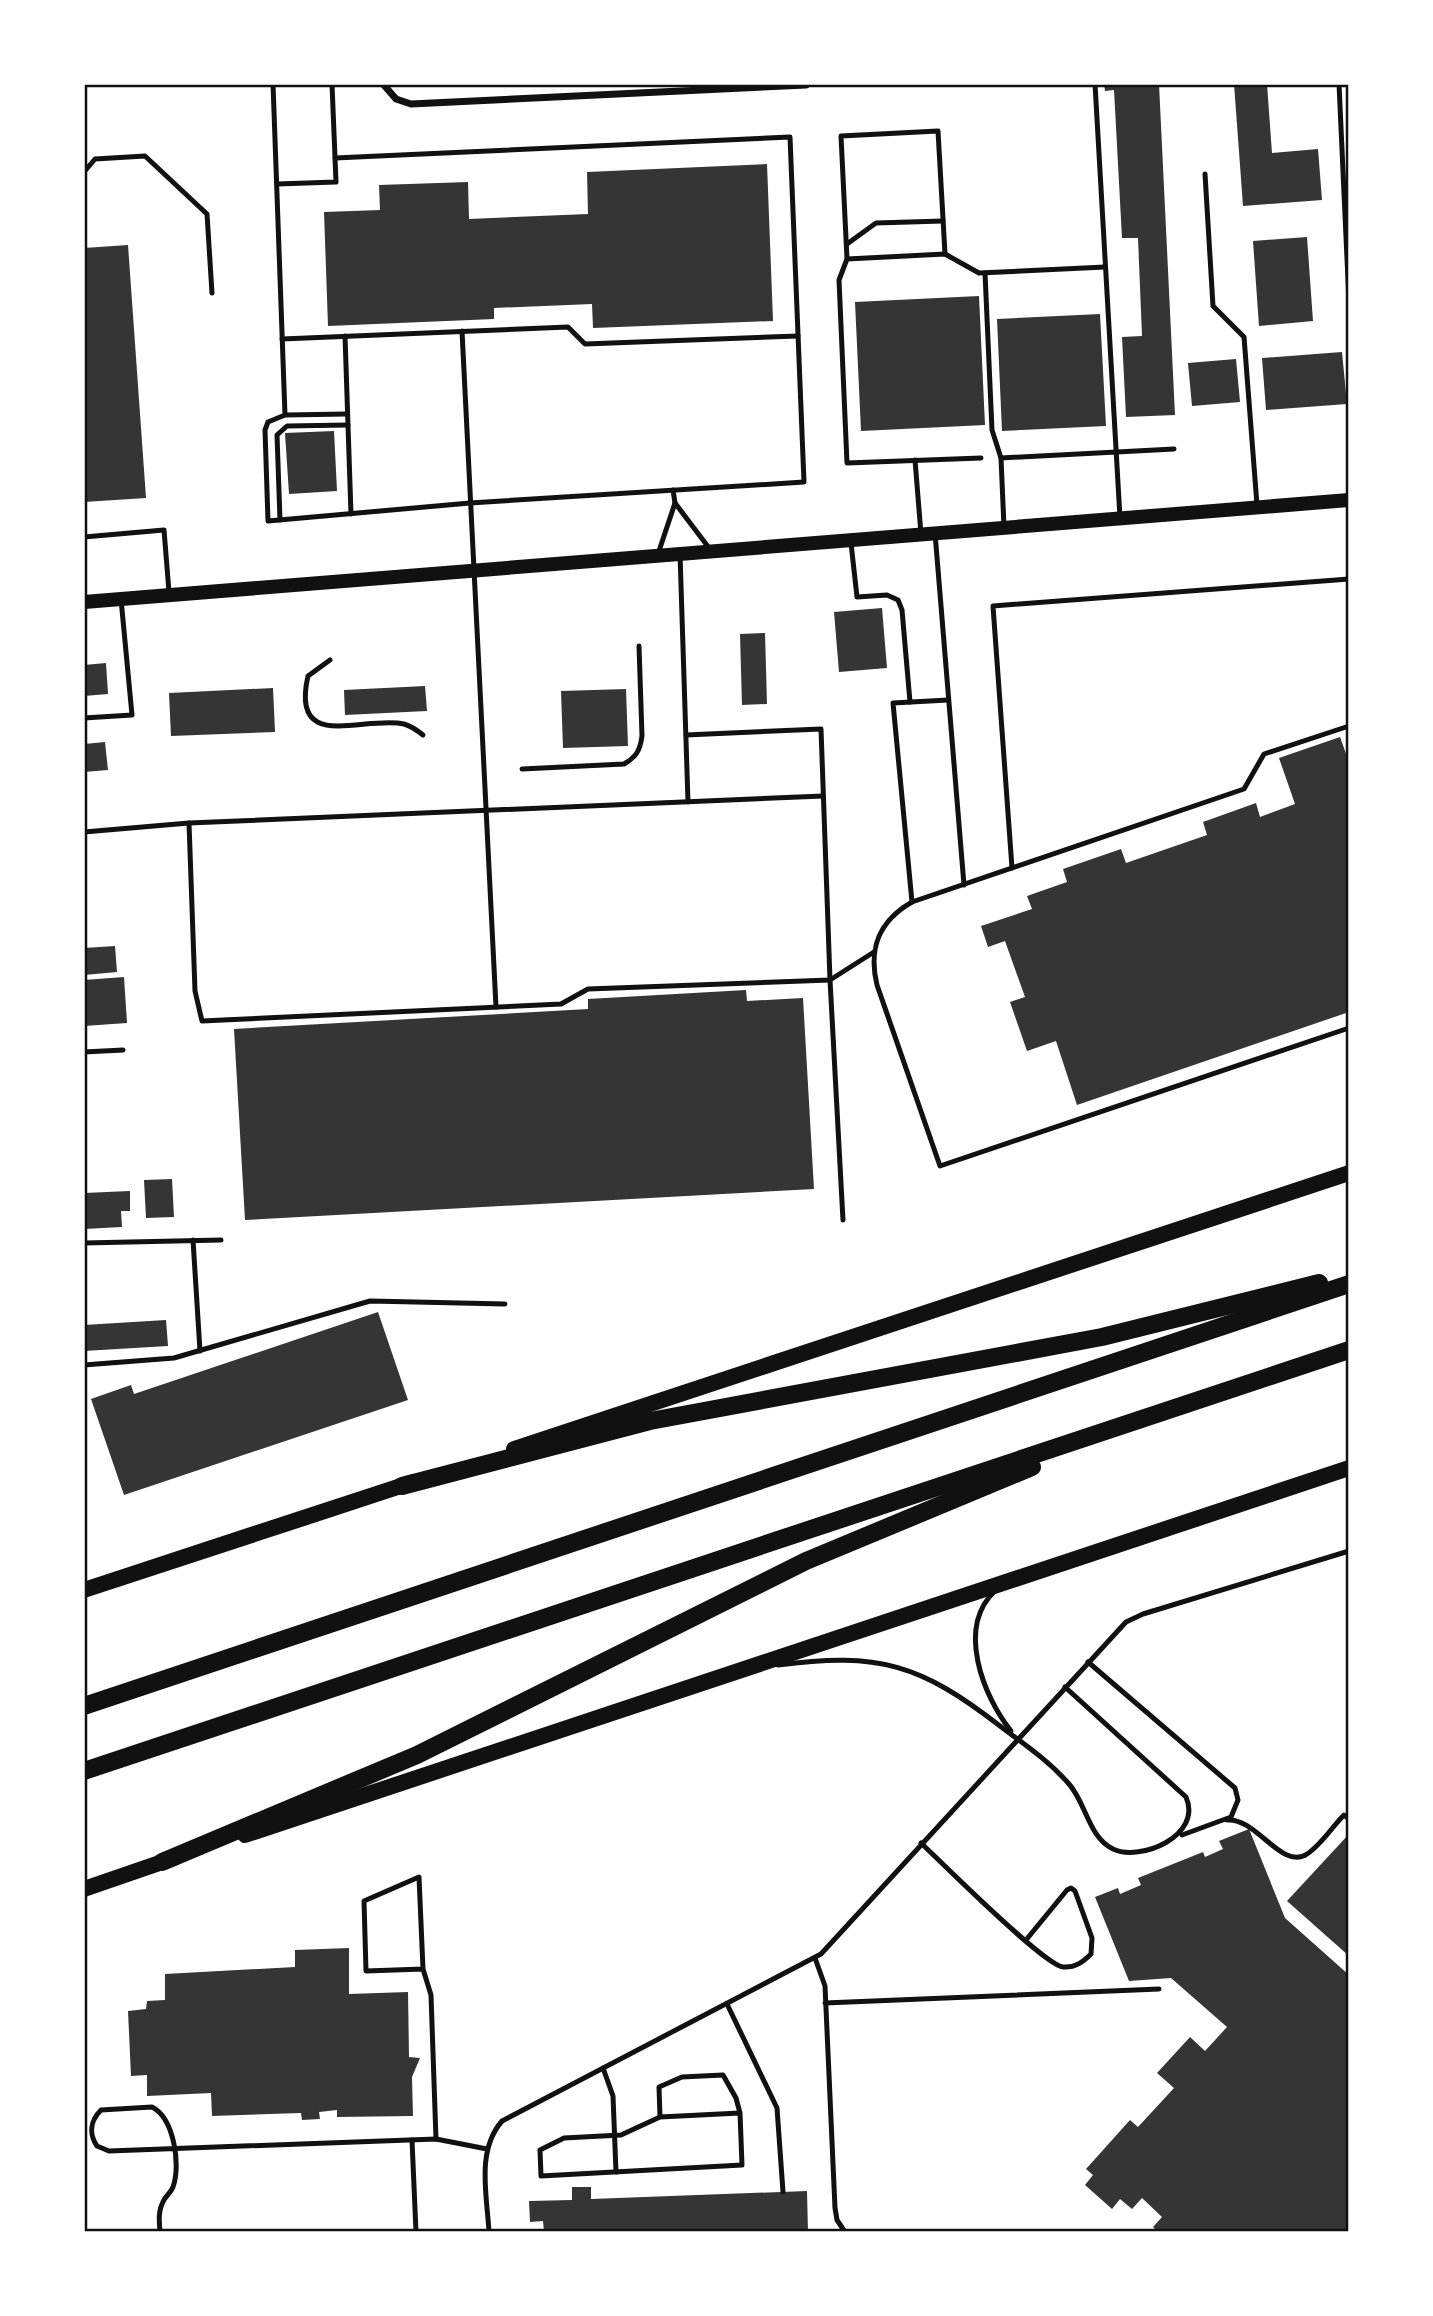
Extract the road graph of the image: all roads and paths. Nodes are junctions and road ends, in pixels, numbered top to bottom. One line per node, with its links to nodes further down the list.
1 (273, 84): 10 (lane)
2 (332, 84): 7 (lane)
3 (383, 84): 6 (street)
4 (1095, 84): 15 (lane)
5 (1339, 84): 18 (lane)
6 (806, 85)
7 (335, 158): 10 (lane); 21 (lane)
8 (84, 172): 17 (lane)
9 (1205, 174): 35 (lane)
10 (277, 184): 22 (lane)
11 (943, 221): 12 (lane); 12 (lane); 13 (lane)
12 (846, 244): 14 (lane)
13 (944, 254): 14 (lane); 16 (lane)
14 (848, 259): 30 (lane)
15 (1105, 267): 16 (lane); 27 (lane)
16 (985, 273): 29 (lane)
17 (212, 293)
18 (1349, 302)
19 (462, 331): 20 (lane); 21 (lane); 33 (lane)
20 (345, 336): 22 (lane); 23 (lane)
21 (798, 336): 31 (lane)
22 (282, 338): 24 (lane)
23 (347, 414): 24 (lane); 25 (lane)
24 (285, 415): 38 (lane)
25 (348, 425): 36 (lane); 38 (lane)
26 (1174, 449): 27 (lane)
27 (1116, 452): 29 (lane); 37 (lane)
28 (981, 458): 30 (lane)
29 (1001, 458): 39 (lane)
30 (915, 460): 40 (lane)
31 (673, 490): 33 (lane); 34 (lane)
32 (1349, 500): 35 (main road)
33 (470, 503): 36 (lane); 46 (lane)
34 (675, 503): 43 (lane); 45 (lane)
35 (1257, 508): 37 (main road)
36 (351, 514): 38 (lane)
37 (1120, 518): 39 (main road)
38 (280, 520)
39 (1004, 528): 40 (main road)
40 (928, 534): 42 (main road); 53 (lane)
41 (84, 537): 48 (lane)
42 (851, 540): 43 (main road); 54 (lane)
43 (712, 551): 44 (main road)
44 (680, 554): 45 (main road); 58 (lane)
45 (657, 556): 46 (main road)
46 (474, 571): 48 (main road); 62 (lane)
47 (1349, 579): 65 (lane)
48 (169, 595): 49 (main road)
49 (121, 599): 50 (main road); 55 (lane)
50 (84, 602)
51 (639, 646): 59 (lane)
52 (330, 660): 57 (lane)
53 (948, 700): 54 (lane); 66 (lane)
54 (910, 702): 67 (lane)
55 (84, 718)
56 (1349, 726): 65 (lane)
57 (423, 735)
58 (686, 735): 60 (lane); 61 (lane)
59 (522, 769)
60 (823, 796): 61 (lane); 69 (lane)
61 (688, 802): 62 (lane)
62 (486, 811): 63 (lane); 70 (lane)
63 (188, 823): 64 (lane); 70 (lane)
64 (84, 831)
65 (1012, 868): 66 (lane)
66 (964, 885): 67 (lane)
67 (912, 902): 68 (lane)
68 (874, 952): 69 (lane); 71 (lane)
69 (830, 980): 70 (lane); 75 (lane)
70 (496, 1007)
71 (1349, 1028)
72 (123, 1051): 73 (lane)
73 (84, 1052)
74 (1349, 1172): 87 (main road)
75 (843, 1220)
76 (193, 1240): 77 (lane); 78 (lane); 83 (lane)
77 (221, 1240)
78 (84, 1244)
79 (1349, 1275): 87 (highway)
80 (1349, 1284): 94 (highway)
81 (505, 1304): 83 (lane)
82 (1349, 1350): 85 (highway)
83 (200, 1351): 84 (lane)
84 (84, 1365)
85 (1295, 1368): 96 (highway); 101 (highway)
86 (1349, 1468): 89 (main road)
87 (402, 1486): 90 (main road)
88 (1349, 1551): 91 (lane)
89 (1017, 1578): 92 (main road); 95 (lane)
90 (84, 1590)
91 (1088, 1662): 93 (lane); 98 (lane)
92 (737, 1671): 95 (lane); 101 (main road)
93 (1065, 1687): 95 (lane); 99 (lane)
94 (84, 1706)
95 (1018, 1739): 99 (lane); 100 (lane)
96 (84, 1771)
97 (1349, 1819): 98 (lane)
98 (1227, 1820): 99 (lane)
99 (1179, 1836)
100 (921, 1843): 103 (lane); 104 (lane)
101 (162, 1862): 102 (main road)
102 (84, 1889)
103 (1026, 1940): 103 (lane)
104 (815, 1958): 107 (lane); 108 (lane)
105 (423, 1969): 105 (lane); 113 (lane)
106 (1159, 1989): 107 (lane)
107 (825, 2003): 122 (lane)
108 (727, 2004): 109 (lane); 118 (lane)
109 (603, 2068): 112 (lane); 116 (lane)
110 (740, 2113): 111 (lane); 111 (lane); 117 (lane)
111 (660, 2117): 112 (lane)
112 (615, 2135): 117 (lane); 117 (lane)
113 (436, 2139): 114 (lane); 116 (lane)
114 (412, 2140): 115 (lane); 120 (lane)
115 (174, 2147): 115 (lane); 119 (lane)
116 (487, 2149): 121 (lane)
117 (616, 2172)
118 (783, 2192)
119 (160, 2232)
120 (416, 2232)
121 (489, 2232)
122 (845, 2232)

